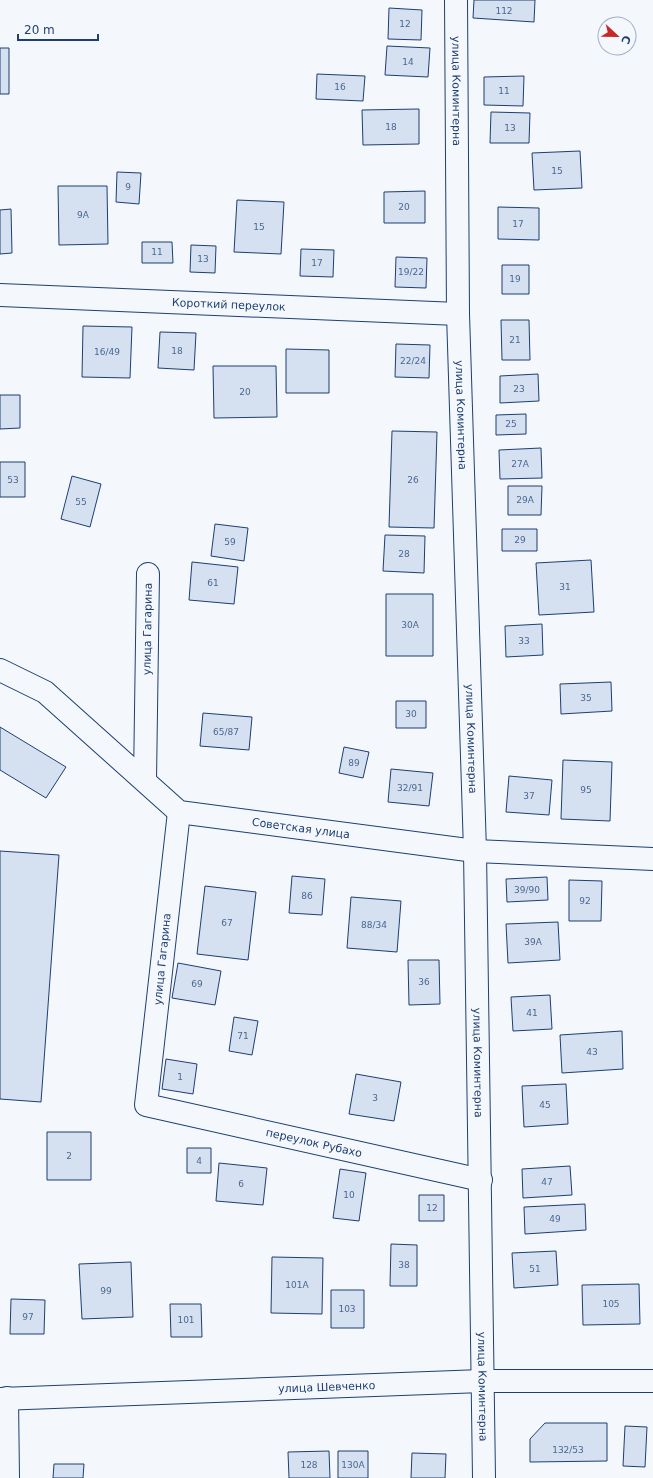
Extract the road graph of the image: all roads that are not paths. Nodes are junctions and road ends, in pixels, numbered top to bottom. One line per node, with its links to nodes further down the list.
1 (456, 0): 3 (street, улица Коминтерна)
2 (0, 295): 3 (street, Короткий переулок)
3 (458, 314): 8 (street, улица Коминтерна)
4 (148, 574): 6 (street, улица Гагарина)
5 (0, 670): 6 (street)
6 (145, 780): 7 (street)
7 (179, 812): 8 (street, Советская улица); 10 (street, улица Гагарина)
8 (475, 851): 9 (street, Советская улица); 11 (street, улица Коминтерна)
9 (653, 859)
10 (146, 1105): 11 (street, переулок Рубахо)
11 (481, 1180): 12 (street, улица Коминтерна)
12 (482, 1381): 13 (street, улица Шевченко); 14 (street, улица Шевченко); 16 (street, улица Коминтерна)
13 (653, 1381)
14 (4, 1398): 15 (street)
15 (8, 1478)
16 (484, 1478)

